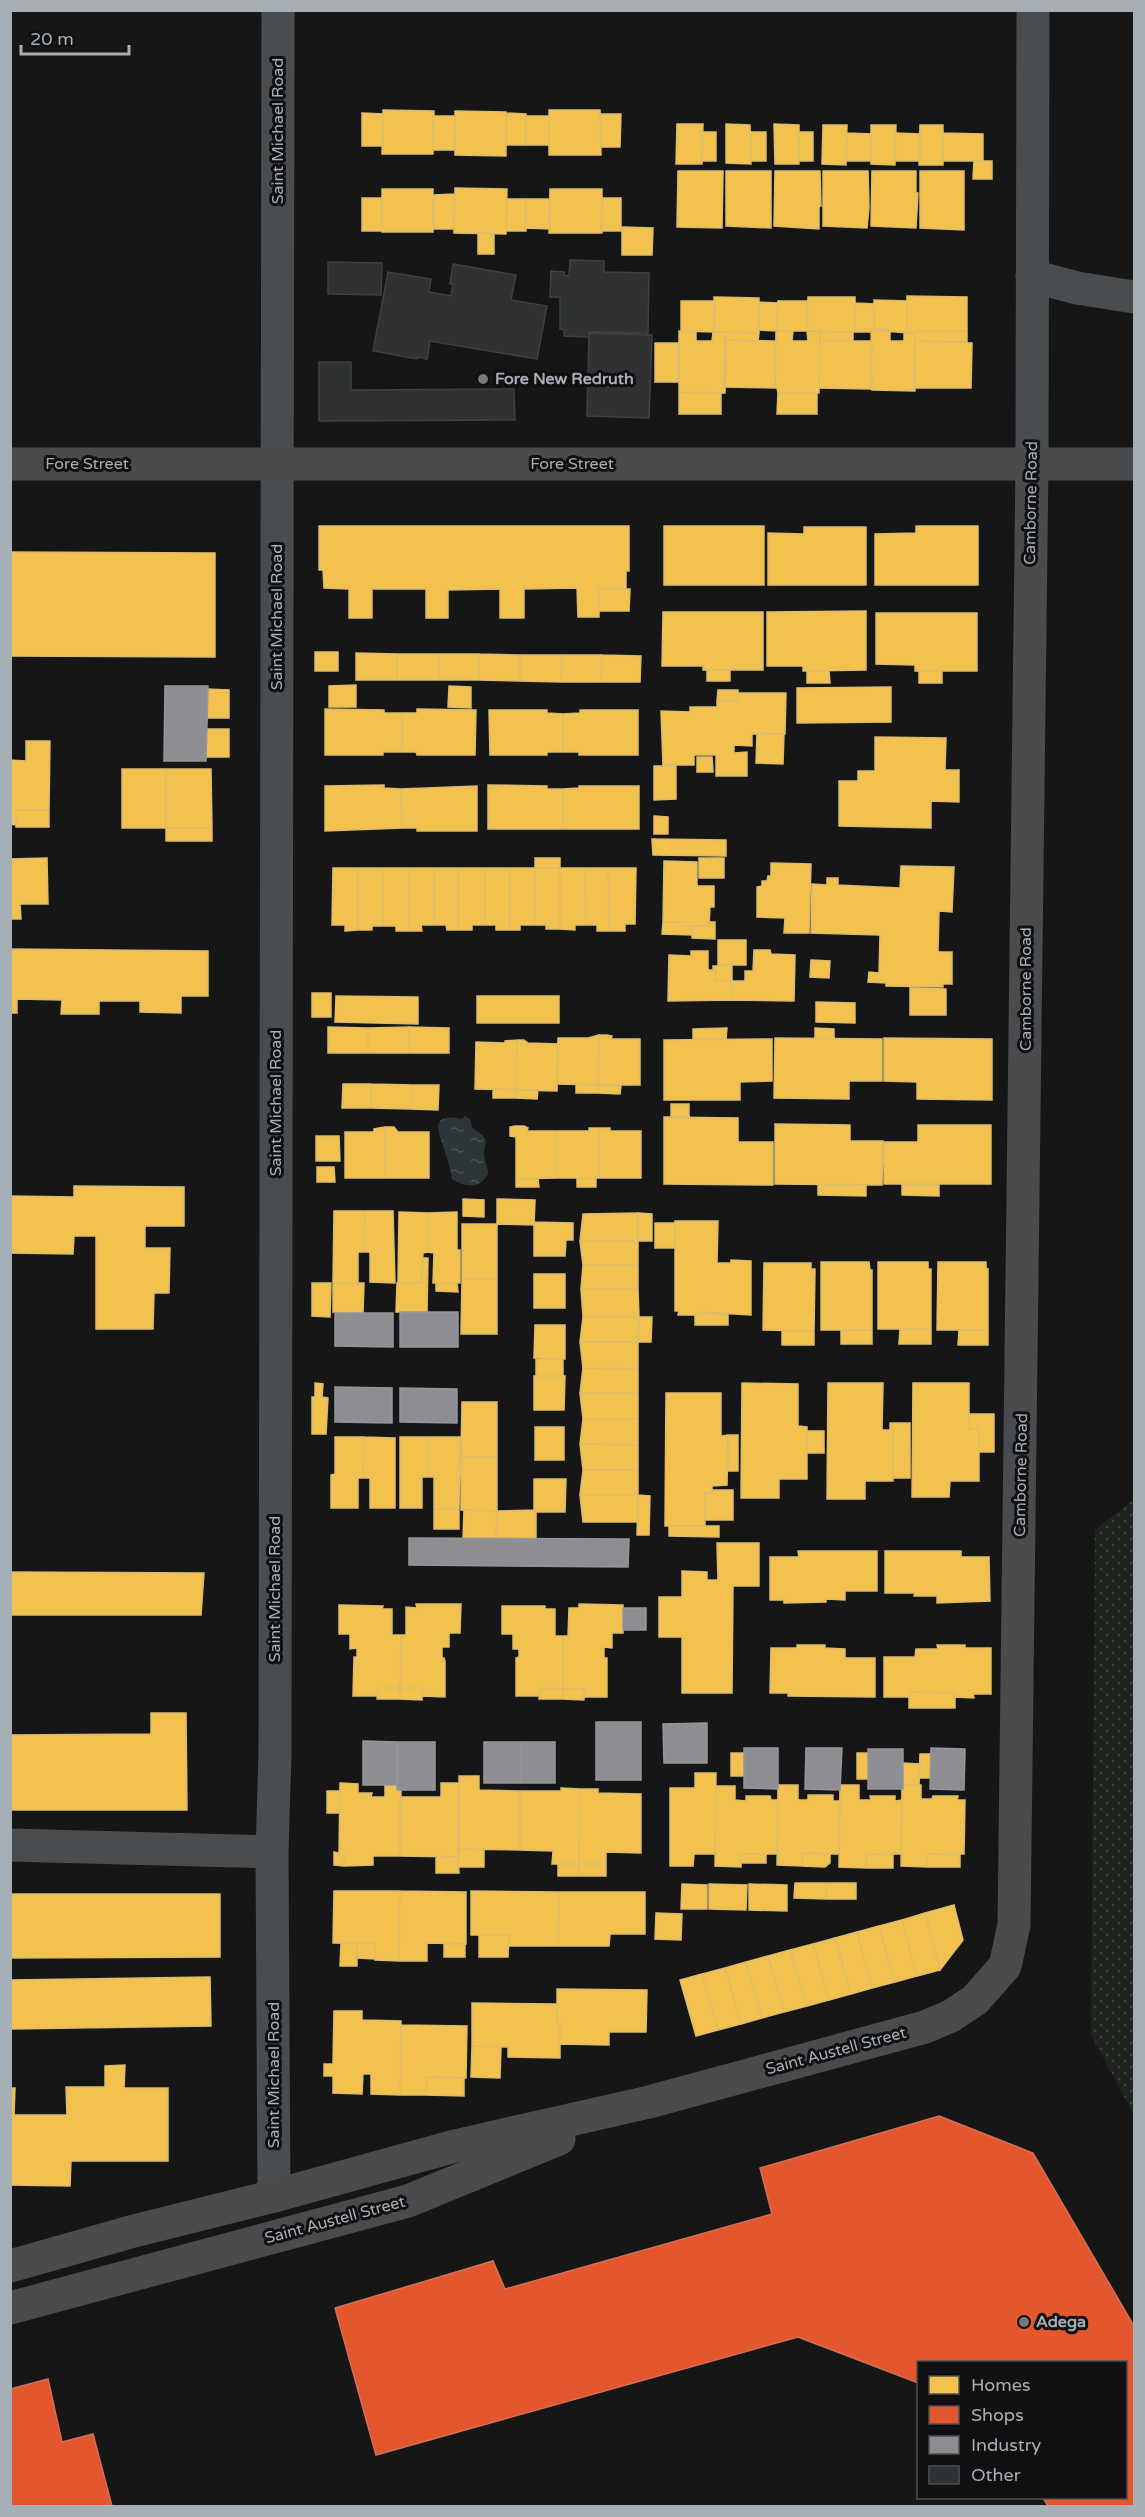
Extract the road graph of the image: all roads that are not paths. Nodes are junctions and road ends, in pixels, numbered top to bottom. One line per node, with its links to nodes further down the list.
1 (278, 10): 8 (street, Saint Michael Road)
2 (1033, 10): 3 (street, Camborne Road)
3 (1032, 276): 4 (street); 6 (street, Camborne Road)
4 (1134, 297)
5 (10, 464): 8 (street, Fore Street)
6 (1032, 464): 7 (street, Fore Street); 8 (street, Fore Street); 11 (street, Camborne Road)
7 (1134, 464)
8 (277, 465): 10 (street, Saint Michael Road)
9 (10, 1845): 10 (street)
10 (272, 1852): 13 (street, Saint Michael Road)
11 (1005, 1966): 12 (street, Saint Austell Street)
12 (649, 2102): 13 (street, Saint Austell Street); 15 (street, Saint Austell Street)
13 (274, 2196): 14 (street, Saint Austell Street)
14 (10, 2266)
15 (10, 2308)

